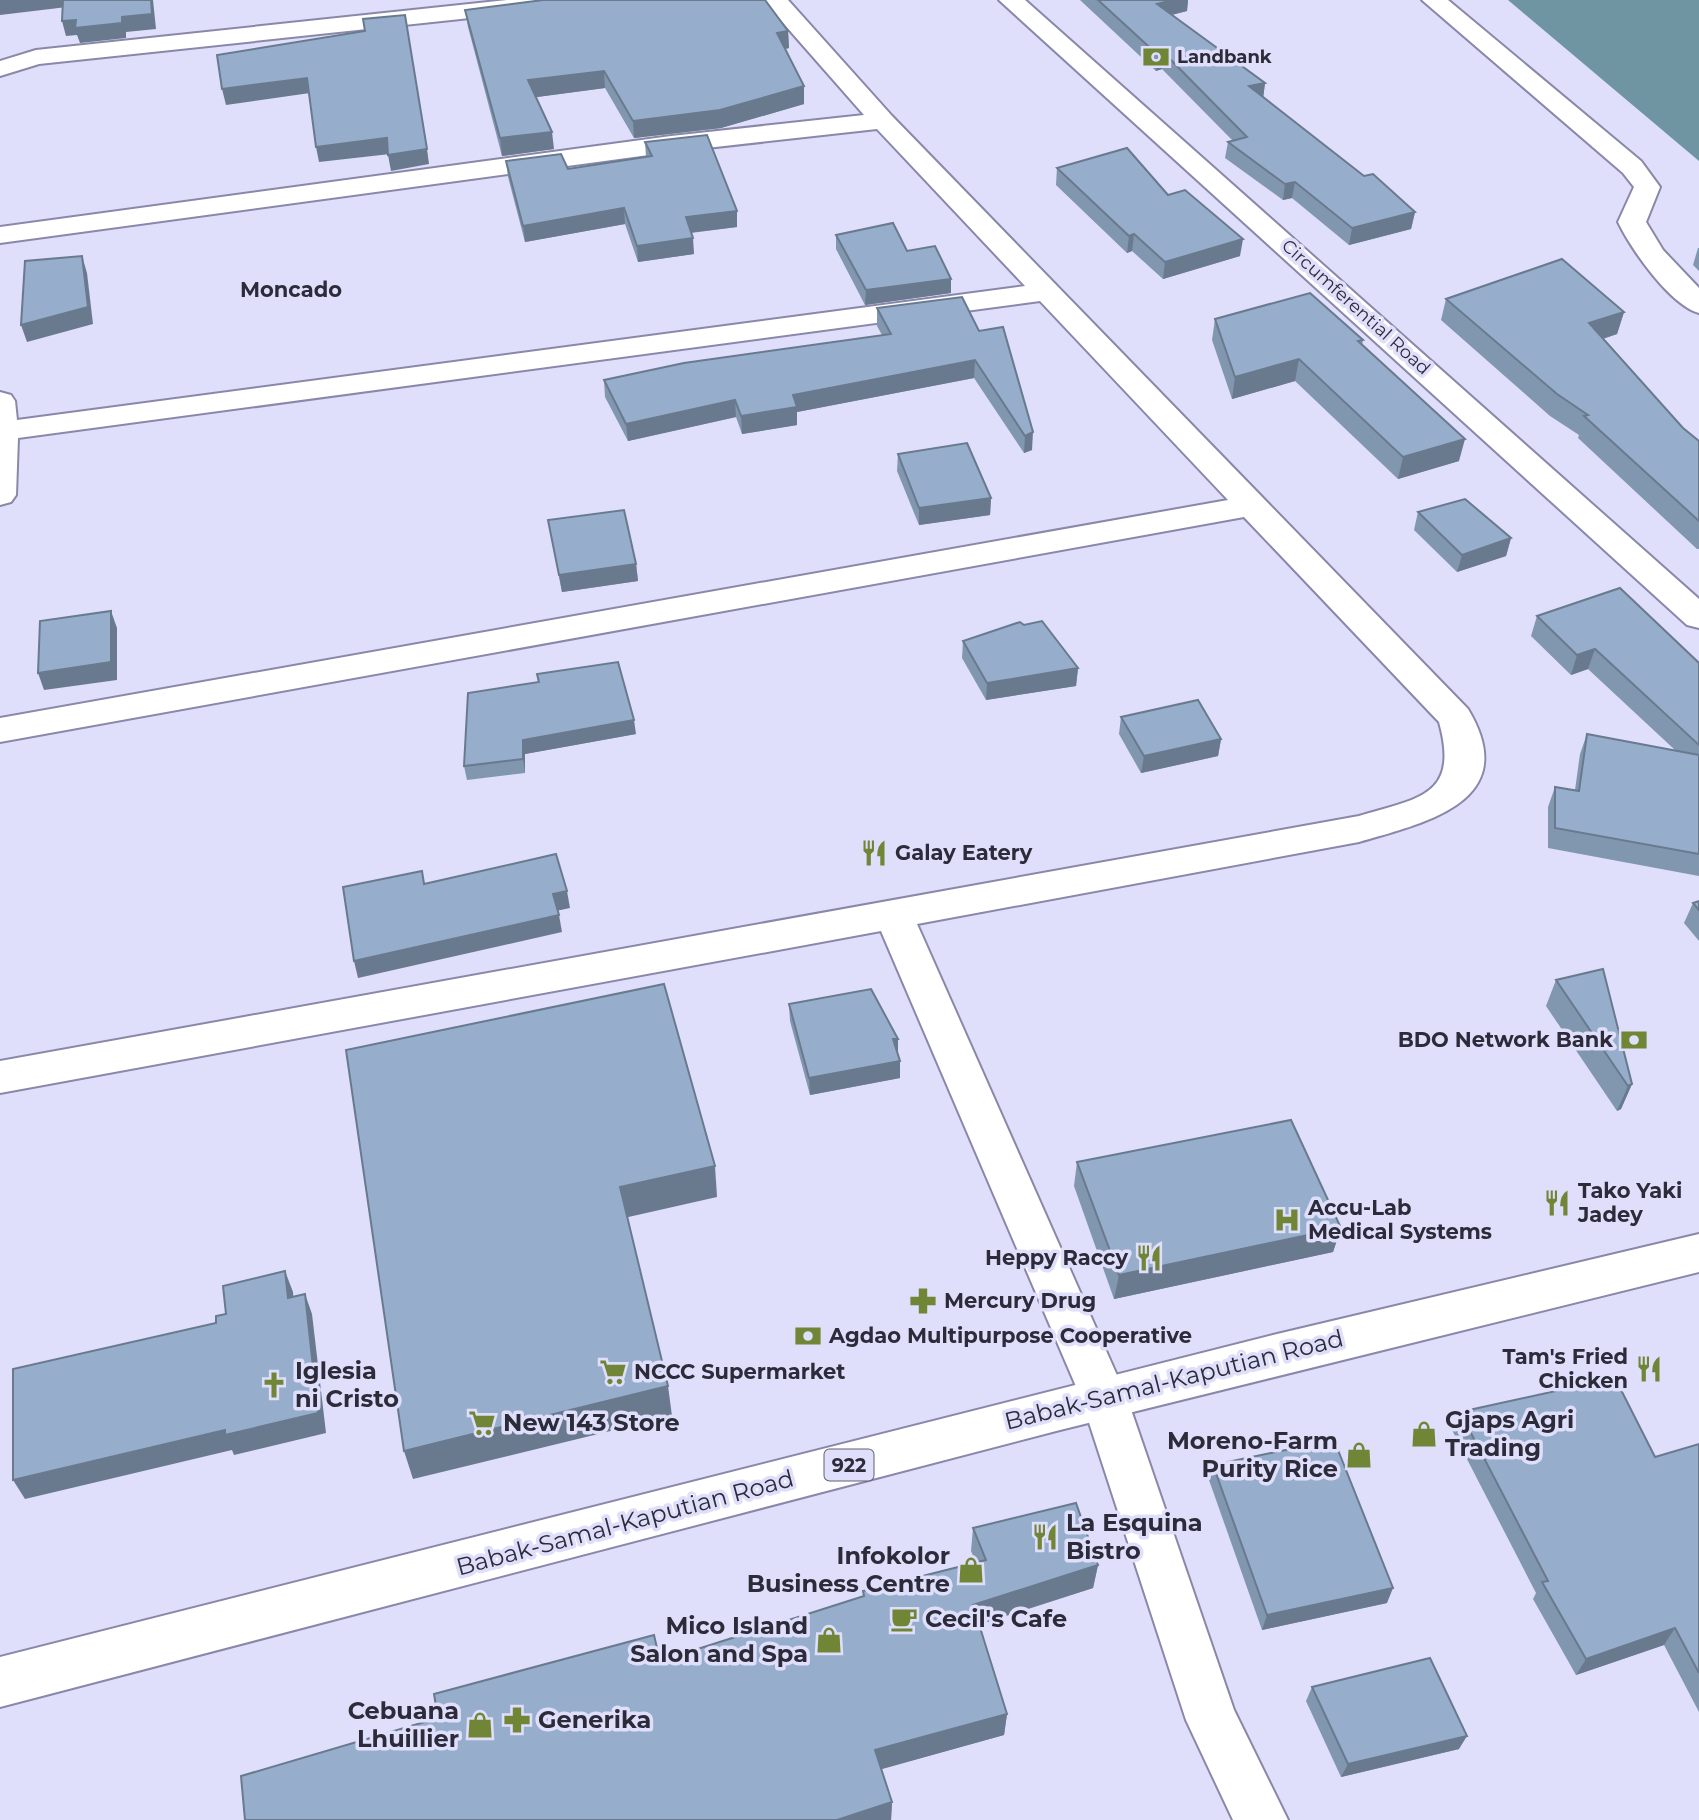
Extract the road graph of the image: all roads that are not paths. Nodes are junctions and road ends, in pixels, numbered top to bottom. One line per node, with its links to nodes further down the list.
1 (574, 0): 6 (street)
2 (775, 0): 8 (street)
3 (1011, 0): 15 (street, Circumferential Road)
4 (1434, 0): 11 (street)
5 (0, 51): 6 (street)
6 (36, 57): 7 (street)
7 (0, 69)
8 (883, 121): 9 (street); 10 (street)
9 (0, 235)
10 (1045, 292): 12 (street); 14 (street)
11 (1699, 304)
12 (1, 421): 13 (street)
13 (0, 495)
14 (1251, 506): 16 (street); 17 (street)
15 (1699, 617)
16 (0, 730)
17 (892, 912): 18 (street); 20 (street)
18 (0, 1077)
19 (1699, 1253): 20 (street, Babak-Samal-Kaputian Road / 922)
20 (1104, 1398): 21 (street, Babak-Samal-Kaputian Road / 922); 22 (street)
21 (0, 1682)
22 (1261, 1820)

